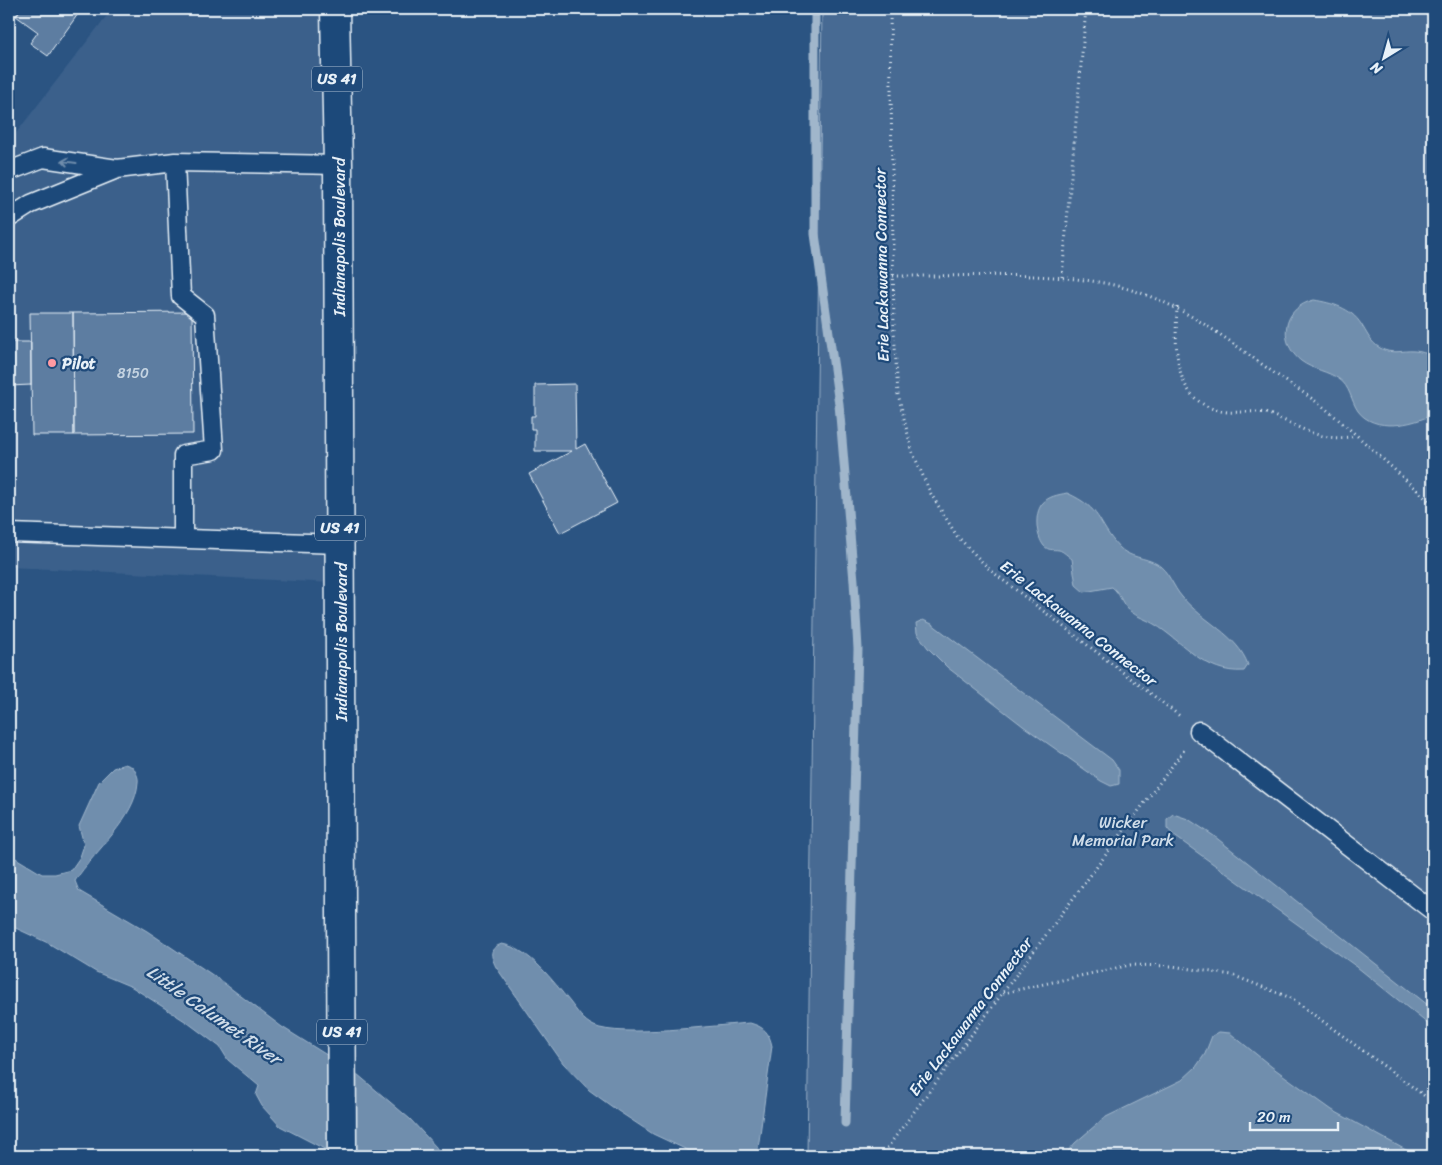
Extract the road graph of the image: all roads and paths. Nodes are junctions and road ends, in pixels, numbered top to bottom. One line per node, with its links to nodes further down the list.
1 (335, 9): 5 (highway, Indianapolis Boulevard / US 41)
2 (890, 9): 9 (path, Erie Lackawanna Connector)
3 (1086, 9): 10 (path)
4 (175, 162): 5 (lane); 6 (lane); 15 (lane)
5 (338, 164): 16 (highway, Indianapolis Boulevard / US 41)
6 (117, 169): 7 (lane, one-way to 7); 8 (lane)
7 (9, 171)
8 (9, 218)
9 (893, 276): 10 (path); 17 (path, Erie Lackawanna Connector)
10 (1062, 277): 11 (path)
11 (1177, 308): 12 (path); 12 (path)
12 (1356, 436): 13 (path)
13 (1433, 505)
14 (9, 533): 15 (lane)
15 (183, 538): 16 (lane)
16 (340, 544): 21 (highway, Indianapolis Boulevard / US 41)
17 (1199, 731): 18 (lane); 19 (path, Erie Lackawanna Connector)
18 (1433, 911)
19 (1003, 993): 20 (path); 22 (path, Erie Lackawanna Connector)
20 (1433, 1102)
21 (342, 1156)
22 (881, 1156)

